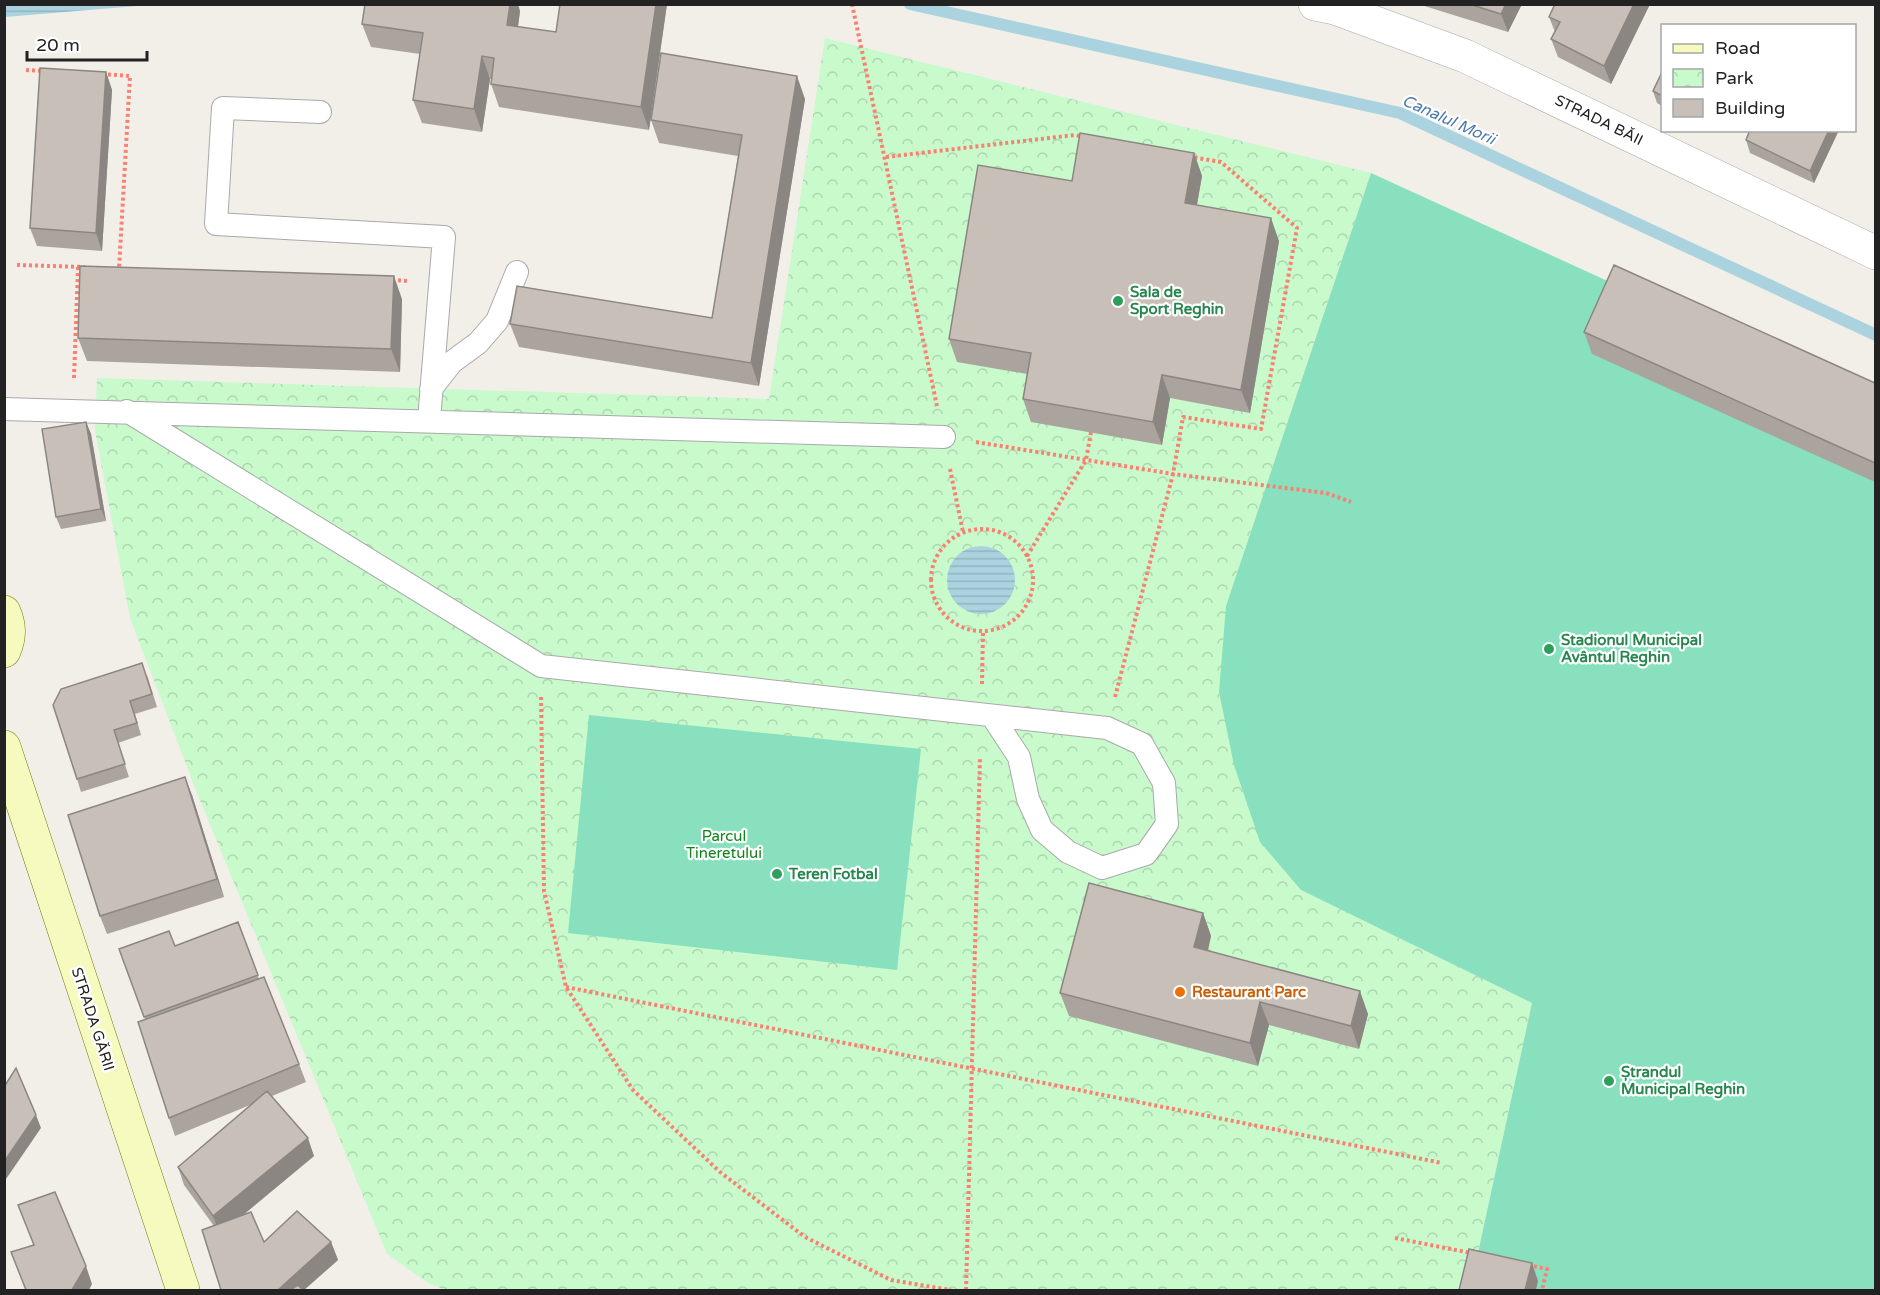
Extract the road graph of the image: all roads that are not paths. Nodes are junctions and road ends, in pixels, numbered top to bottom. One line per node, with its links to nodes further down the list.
1 (1315, 4): 3 (street, STRADA BĂII)
2 (320, 112): 5 (lane)
3 (1875, 253)
4 (517, 272): 5 (lane)
5 (431, 389): 8 (lane)
6 (4, 409): 7 (lane)
7 (127, 411): 8 (lane); 12 (lane)
8 (429, 420): 9 (lane)
9 (944, 437)
10 (4, 612): 11 (main road)
11 (4, 651)
12 (987, 715): 12 (lane)
13 (4, 747): 14 (main road, STRADA GĂRII)
14 (183, 1290)

